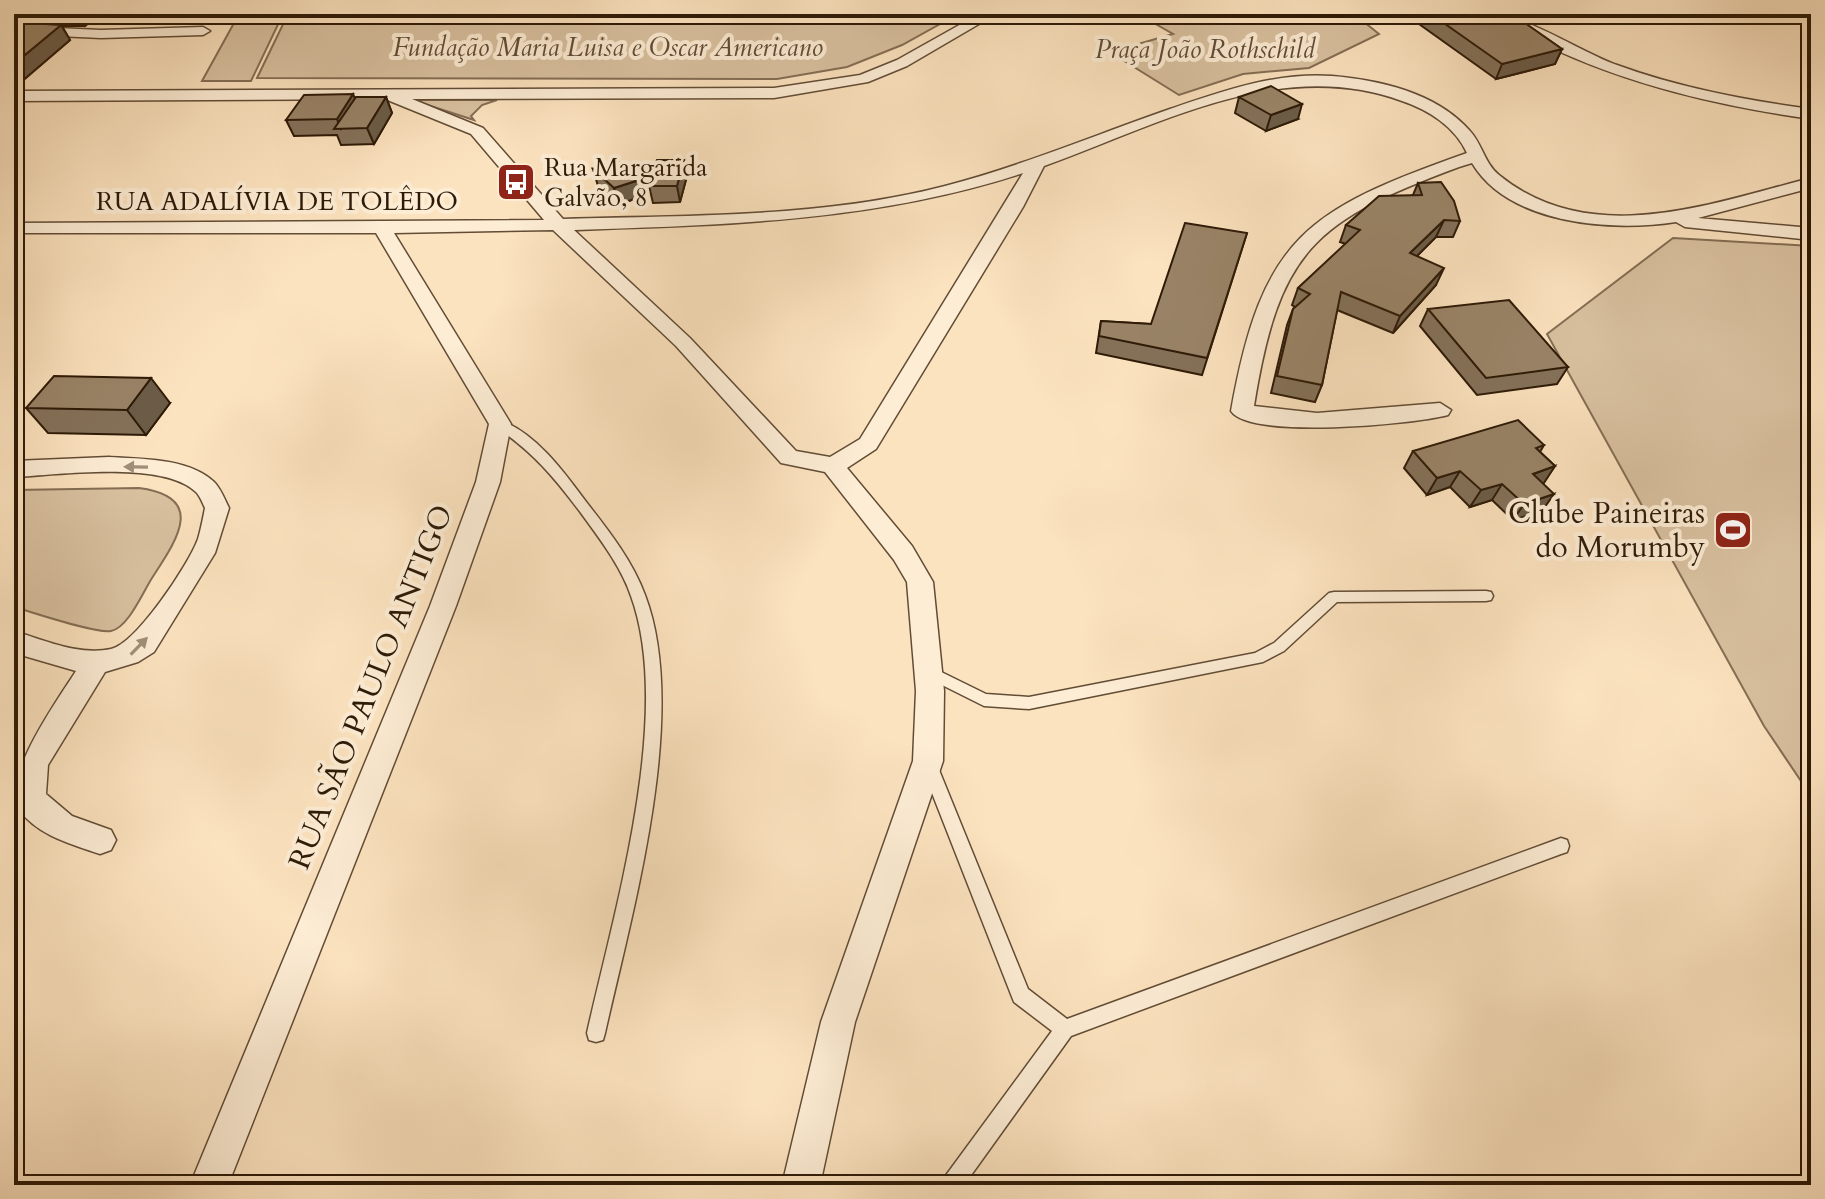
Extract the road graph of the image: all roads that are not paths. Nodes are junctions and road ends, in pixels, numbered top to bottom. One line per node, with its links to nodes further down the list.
1 (989, 14): 7 (street)
2 (1499, 14): 8 (street)
3 (14, 30): 4 (street)
4 (203, 31)
5 (388, 95): 6 (street); 7 (street); 9 (street)
6 (14, 96)
7 (520, 96): 9 (street)
8 (1811, 114)
9 (477, 131): 14 (street)
10 (1475, 156): 11 (street, RUA ADALÍVIA DE TOLÊDO); 13 (street, RUA ADALÍVIA DE TOLÊDO); 18 (street)
11 (1038, 161): 14 (street, RUA ADALÍVIA DE TOLÊDO); 20 (street)
12 (1811, 183): 13 (street, RUA ADALÍVIA DE TOLÊDO)
13 (1673, 220): 17 (street)
14 (558, 225): 16 (street, RUA ADALÍVIA DE TOLÊDO); 20 (street)
15 (14, 228): 16 (street, RUA ADALÍVIA DE TOLÊDO)
16 (382, 228): 19 (street)
17 (1811, 234)
18 (1440, 410)
19 (500, 424): 30 (lane); 31 (street, RUA SÃO PAULO ANTIGO)
20 (833, 466): 25 (street)
21 (14, 469): 24 (street, one-way to 21)
22 (1486, 596): 25 (lane)
23 (14, 642): 24 (street)
24 (95, 665): 27 (street)
25 (928, 672): 26 (street)
26 (928, 761): 29 (lane); 32 (street)
27 (100, 840)
28 (1561, 846): 29 (lane)
29 (1065, 1029): 33 (lane)
30 (596, 1033)
31 (209, 1185)
32 (801, 1185)
33 (951, 1185)

